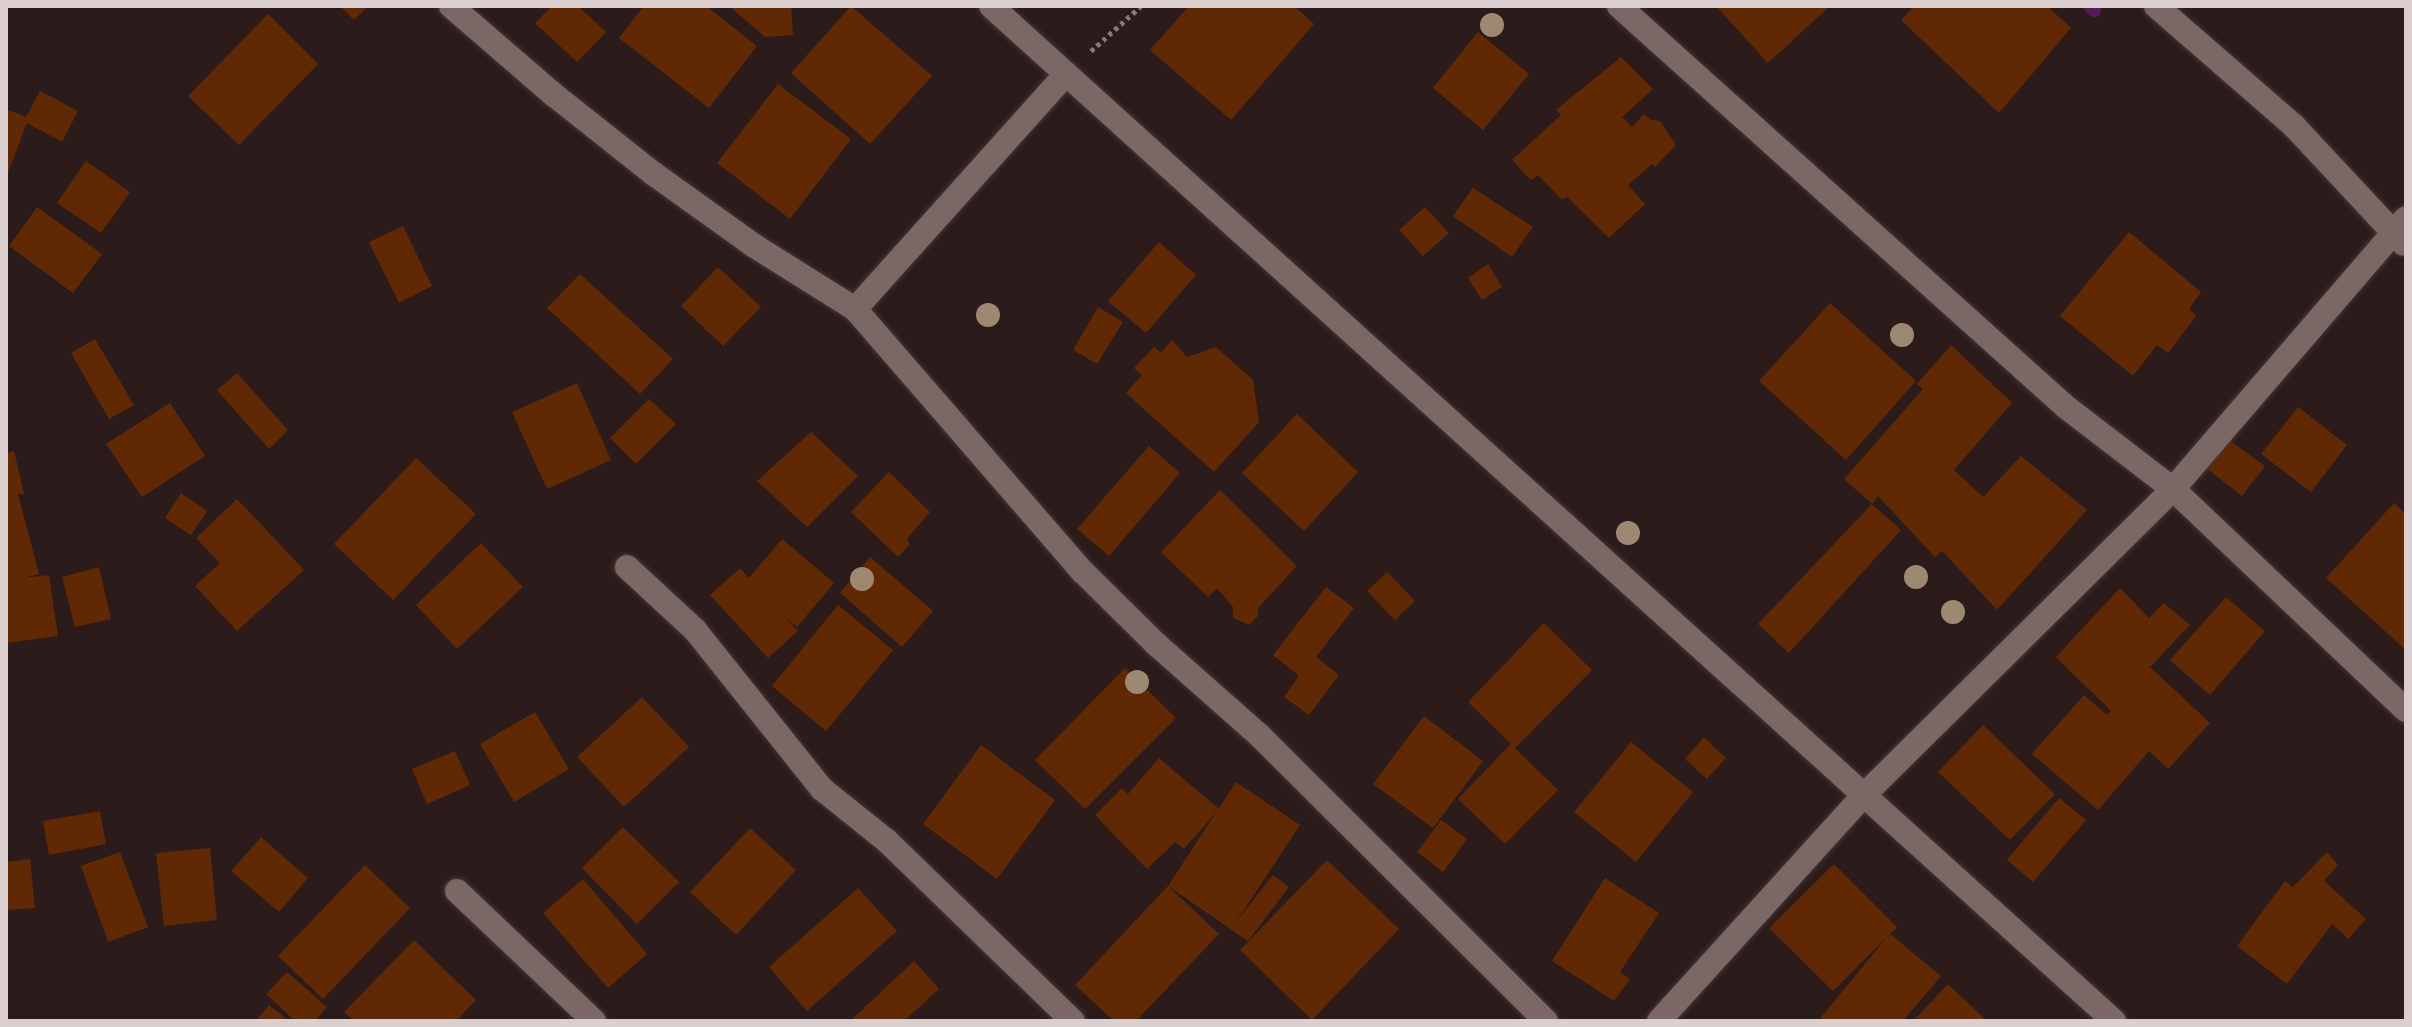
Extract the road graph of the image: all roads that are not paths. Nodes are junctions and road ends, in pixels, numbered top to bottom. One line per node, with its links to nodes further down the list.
1 (451, 6): 7 (street)
2 (991, 6): 5 (street)
3 (1619, 6): 8 (street)
4 (2156, 6): 6 (street)
5 (1066, 74): 7 (street); 11 (street)
6 (2402, 233): 8 (street)
7 (855, 309): 15 (street)
8 (2173, 489): 10 (street); 11 (street)
9 (627, 567): 14 (street)
10 (2406, 710)
11 (1864, 795): 16 (street); 17 (street)
12 (457, 891): 13 (street)
13 (594, 1021)
14 (1073, 1021)
15 (1546, 1021)
16 (1659, 1021)
17 (2114, 1021)

